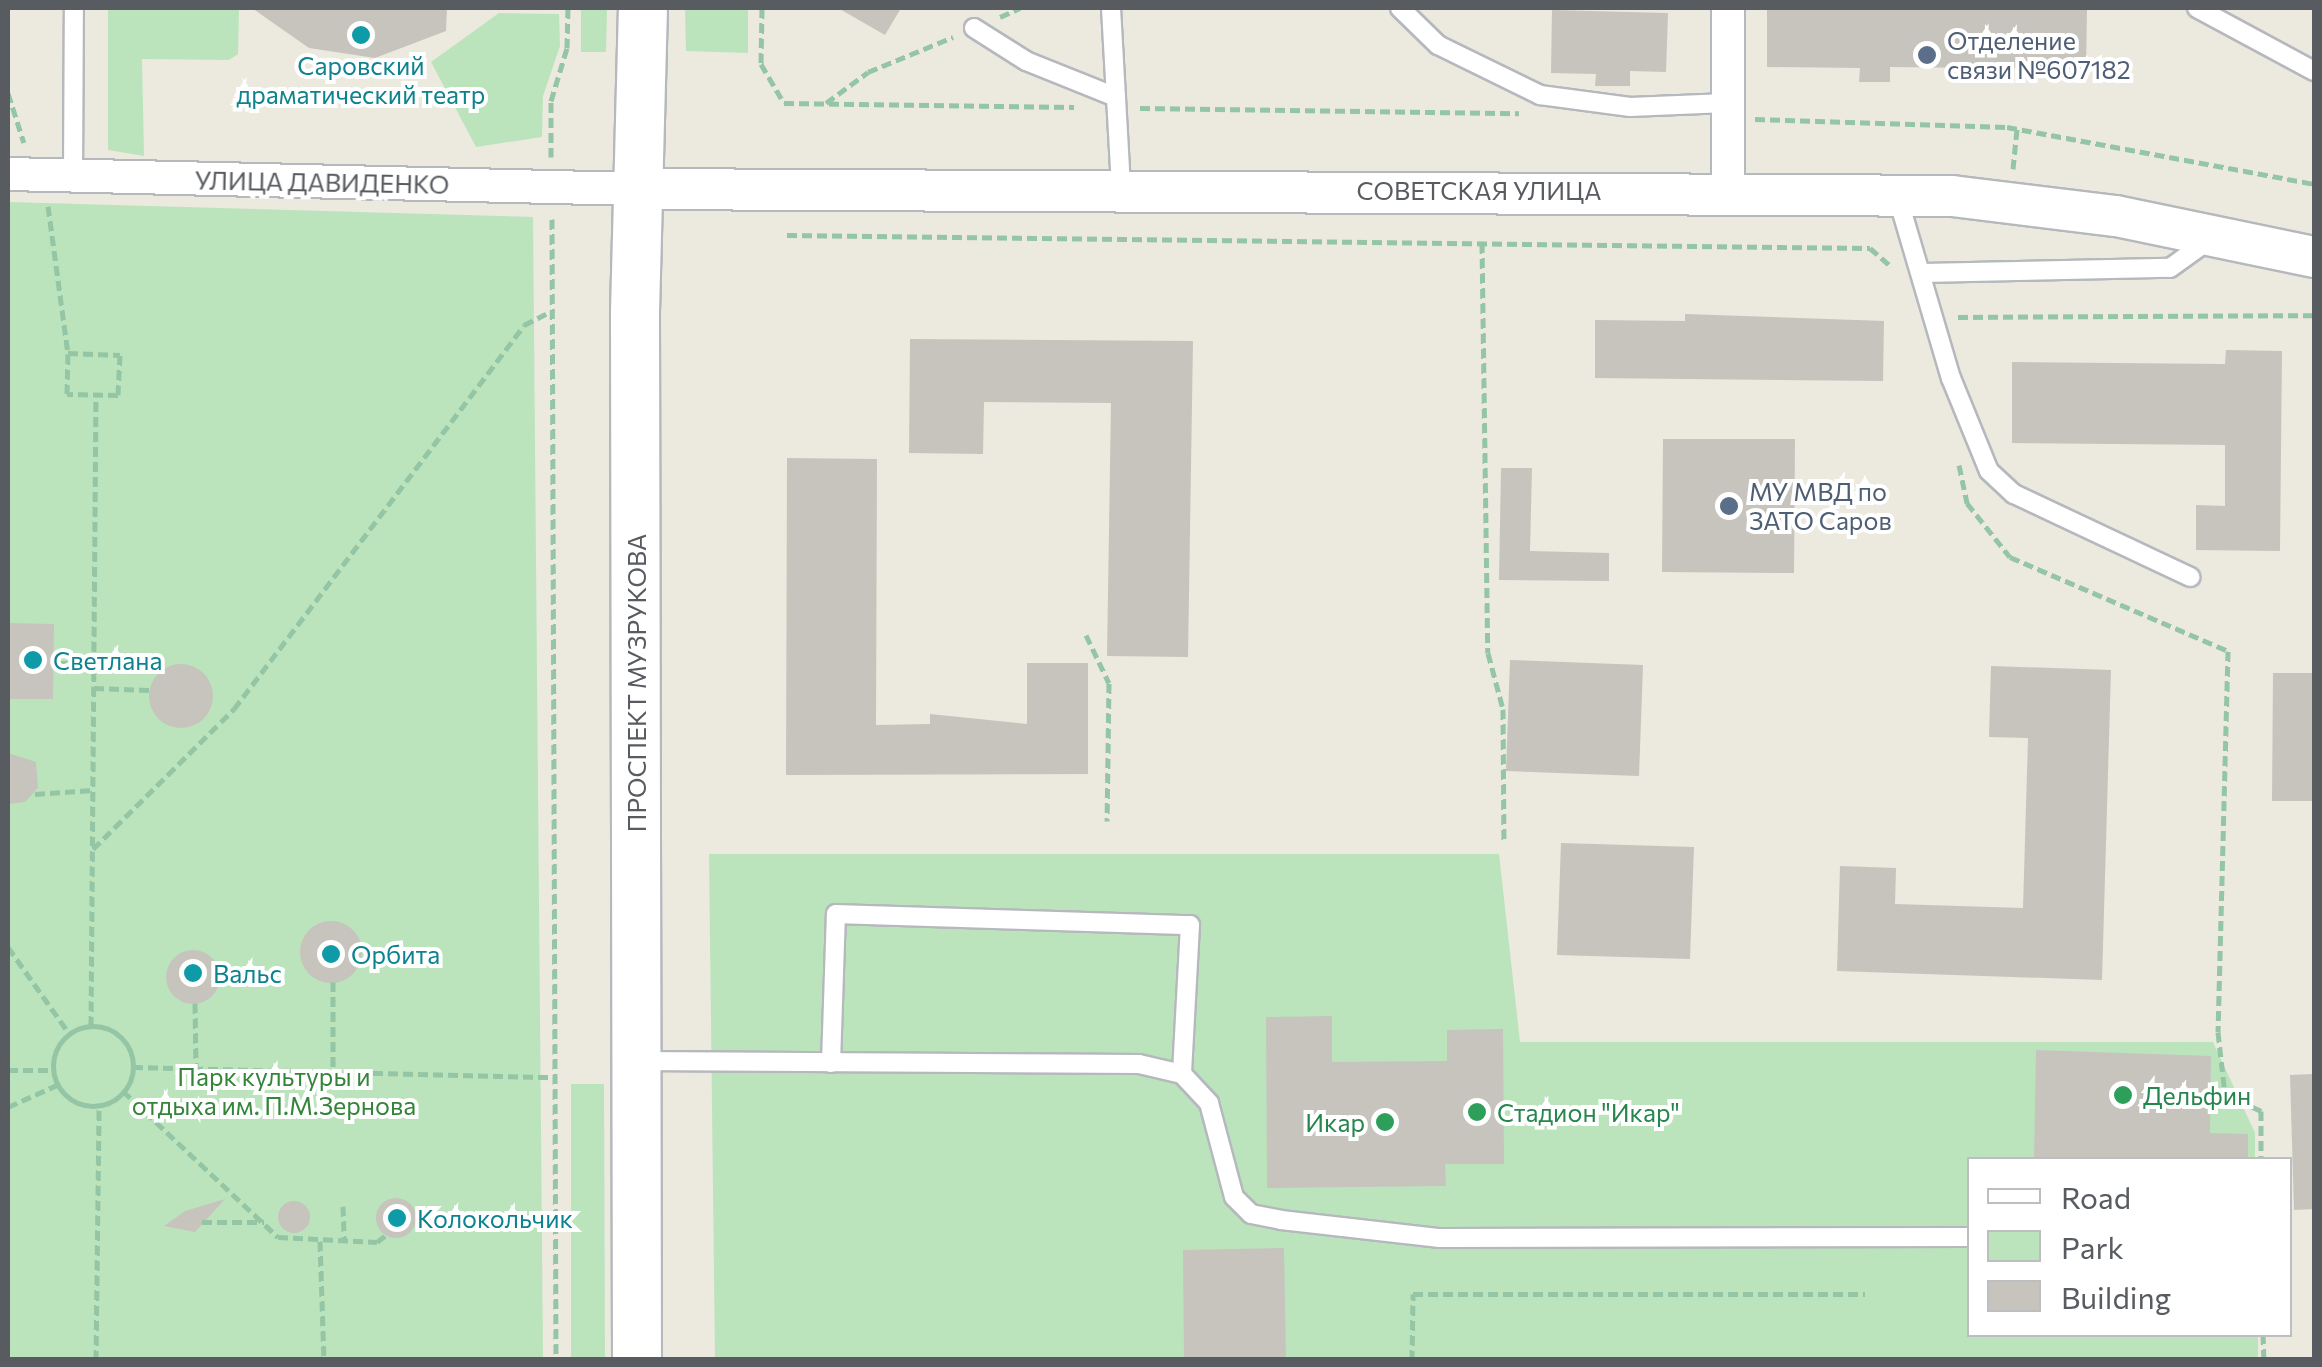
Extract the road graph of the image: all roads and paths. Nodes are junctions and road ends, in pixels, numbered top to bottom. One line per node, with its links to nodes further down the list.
1 (74, 8): 20 (lane)
2 (568, 8): 18 (path)
3 (643, 8): 23 (main road, ПРОСПЕКТ МУЗРУКОВА)
4 (762, 8): 14 (path)
5 (1020, 8): 10 (path)
6 (1111, 8): 13 (lane)
7 (1400, 8): 15 (lane)
8 (1728, 8): 15 (street)
9 (2197, 8): 11 (lane)
10 (974, 28): 13 (lane); 16 (path)
11 (2314, 71)
12 (8, 94): 19 (path)
13 (1116, 97): 22 (lane)
14 (784, 103)
15 (1727, 103): 24 (street)
16 (824, 104)
17 (2017, 129): 21 (path)
18 (551, 158)
19 (18, 165): 20 (street, УЛИЦА ДАВИДЕНКО)
20 (72, 175): 23 (street, УЛИЦА ДАВИДЕНКО)
21 (2012, 178)
22 (1120, 188): 23 (street, СОВЕТСКАЯ УЛИЦА); 24 (street, СОВЕТСКАЯ УЛИЦА)
23 (638, 189): 55 (main road, ПРОСПЕКТ МУЗРУКОВА)
24 (1728, 191): 25 (street, СОВЕТСКАЯ УЛИЦА)
25 (1897, 194): 29 (street, СОВЕТСКАЯ УЛИЦА); 32 (lane)
26 (552, 206): 34 (path)
27 (48, 212): 36 (path)
28 (787, 235): 30 (path)
29 (2214, 236): 31 (street, СОВЕТСКАЯ УЛИЦА); 32 (lane)
30 (1482, 242): 33 (path); 48 (path)
31 (2314, 257)
32 (1924, 273): 33 (lane)
33 (1932, 302): 35 (path); 39 (lane)
34 (552, 311): 49 (path); 63 (path)
35 (2314, 315)
36 (68, 353): 37 (path); 37 (path)
37 (96, 394): 42 (path)
38 (1958, 456): 68 (path)
39 (2190, 577)
40 (1086, 635): 47 (path)
41 (60, 663): 42 (path)
42 (94, 664): 43 (path)
43 (94, 688): 44 (path); 45 (path)
44 (150, 690)
45 (93, 790): 46 (path); 49 (path)
46 (34, 794)
47 (1107, 820)
48 (1504, 843)
49 (93, 849): 53 (path)
50 (8, 947): 54 (path)
51 (333, 982): 59 (path)
52 (195, 1003): 58 (path)
53 (91, 1026): 54 (path); 57 (path)
54 (69, 1033): 61 (path)
55 (638, 1061): 56 (lane); 82 (main road, ПРОСПЕКТ МУЗРУКОВА)
56 (831, 1063): 62 (lane); 62 (lane)
57 (134, 1067): 58 (path); 65 (path)
58 (196, 1067): 59 (path)
59 (333, 1067): 63 (path)
60 (8, 1070): 61 (path)
61 (52, 1070): 64 (path)
62 (1182, 1074): 74 (lane)
63 (555, 1076): 81 (path)
64 (57, 1085): 66 (path); 67 (path)
65 (123, 1091): 66 (path); 71 (path)
66 (99, 1106): 79 (path)
67 (8, 1107)
68 (2261, 1157)
69 (343, 1206): 77 (path)
70 (202, 1222): 71 (path)
71 (266, 1222): 75 (path)
72 (298, 1232): 75 (path)
73 (386, 1234): 77 (path)
74 (1967, 1238)
75 (297, 1241): 76 (path)
76 (320, 1241): 77 (path); 80 (path)
77 (344, 1241)
78 (1866, 1294): 83 (path)
79 (96, 1360)
80 (324, 1360)
81 (556, 1360)
82 (637, 1360)
83 (1412, 1360)

